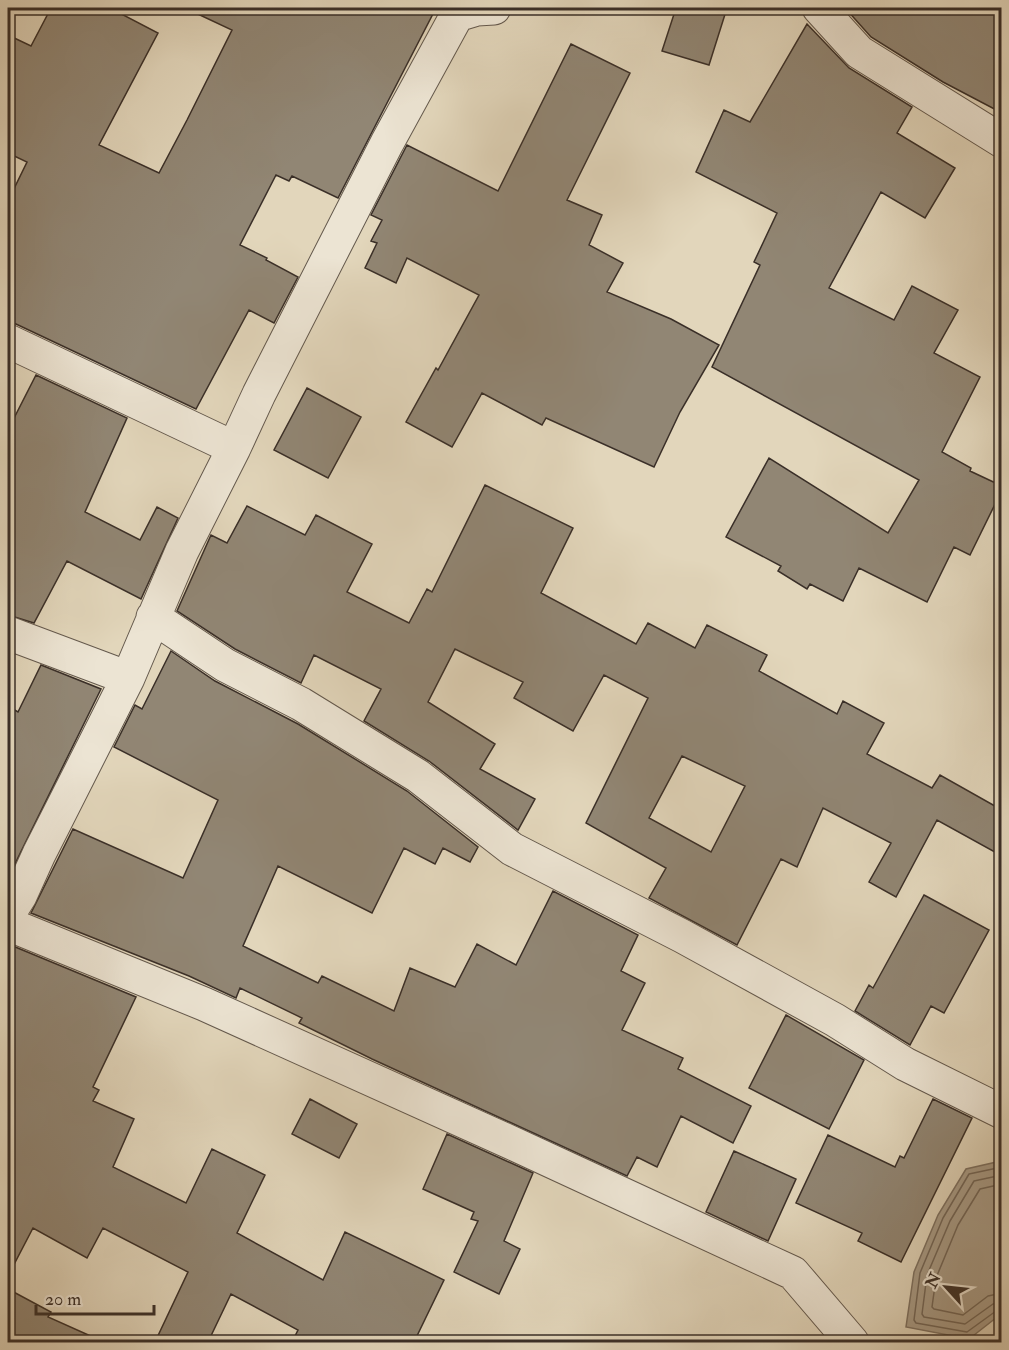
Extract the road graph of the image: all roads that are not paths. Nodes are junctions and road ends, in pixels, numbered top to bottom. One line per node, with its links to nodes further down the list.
1 (494, 8): 3 (street)
2 (819, 8): 4 (street)
3 (454, 11): 6 (street)
4 (1002, 141)
5 (8, 341): 6 (street)
6 (234, 448): 7 (street)
7 (153, 617): 9 (street); 12 (street)
8 (8, 633): 9 (street)
9 (128, 678): 10 (street)
10 (8, 915)
11 (8, 924): 13 (street)
12 (1002, 1112)
13 (852, 1342)

